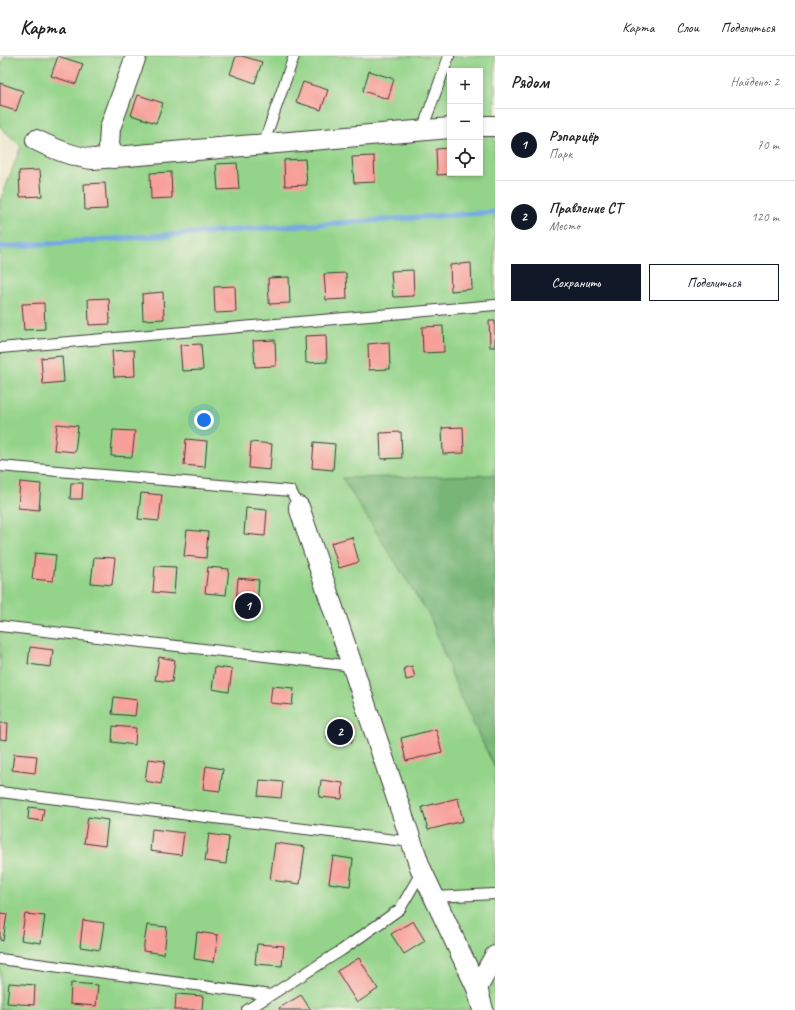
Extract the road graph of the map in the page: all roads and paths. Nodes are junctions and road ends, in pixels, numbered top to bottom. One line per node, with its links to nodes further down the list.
1 (136, 56): 10 (street)
2 (294, 56): 9 (lane)
3 (449, 56): 7 (lane)
4 (483, 126): 5 (street)
5 (495, 126)
6 (447, 128): 7 (street)
7 (422, 130): 9 (street)
8 (36, 140): 10 (street)
9 (263, 144): 10 (street)
10 (114, 158)
11 (495, 305): 12 (lane)
12 (0, 348)
13 (0, 466): 14 (lane)
14 (299, 507): 16 (street)
15 (0, 626): 16 (lane)
16 (353, 666): 18 (street)
17 (0, 792): 18 (lane)
18 (412, 842): 19 (street)
19 (422, 871): 21 (street); 25 (lane)
20 (495, 894): 21 (lane)
21 (434, 897): 24 (street)
22 (495, 956): 24 (street)
23 (0, 959): 25 (lane)
24 (478, 988): 27 (street)
25 (271, 995): 26 (lane)
26 (247, 1010)
27 (483, 1010)

